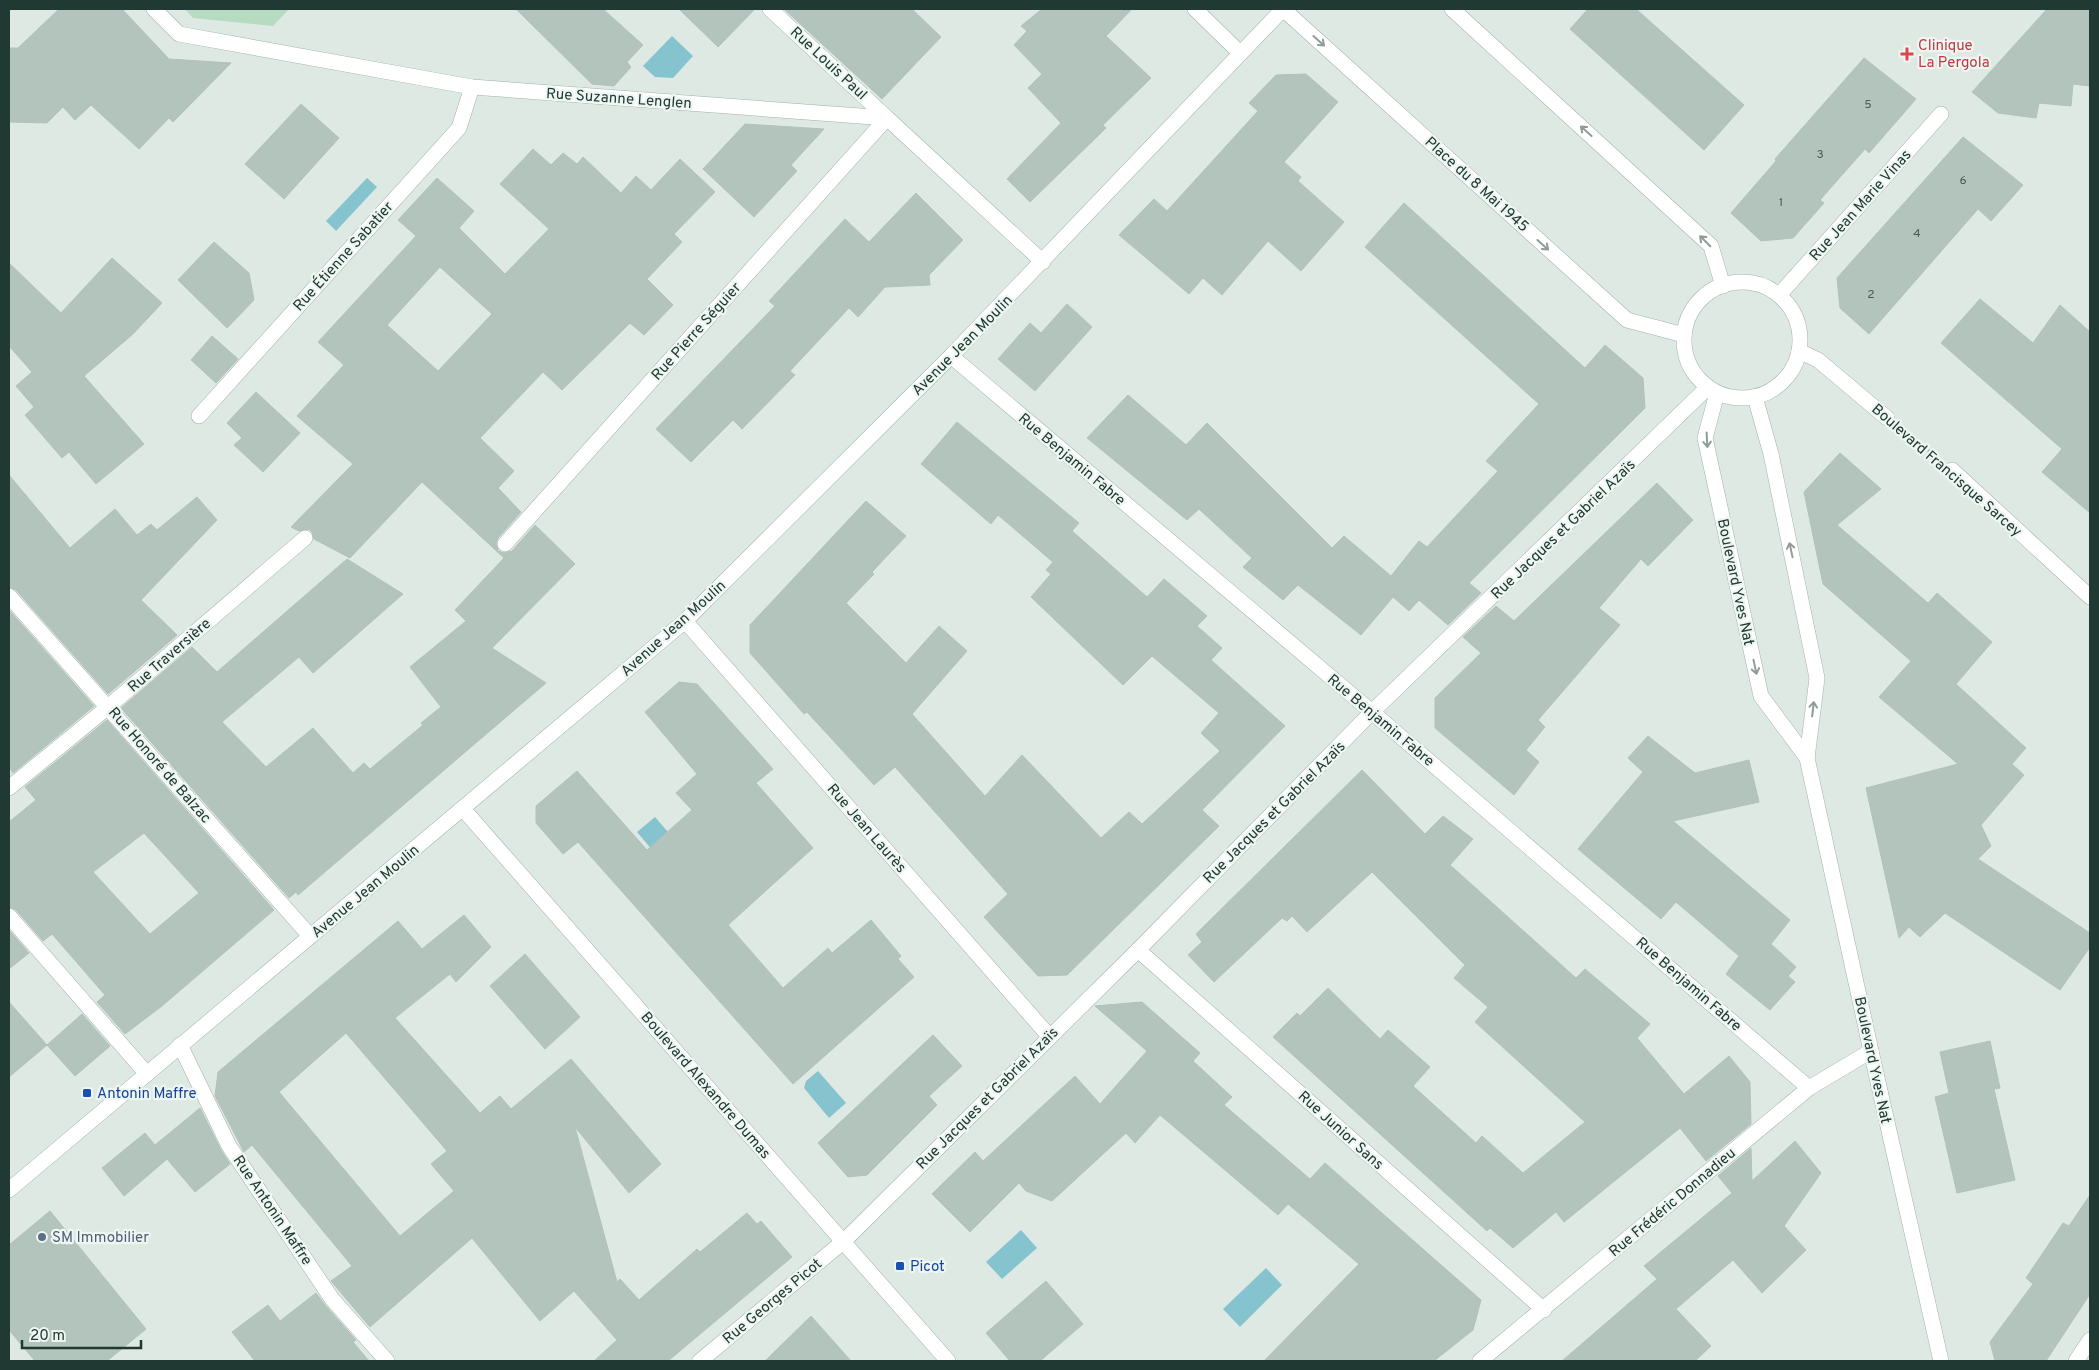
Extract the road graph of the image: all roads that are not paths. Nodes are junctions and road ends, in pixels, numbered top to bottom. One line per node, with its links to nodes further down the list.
1 (154, 9): 7 (street, Rue Suzanne Lenglen)
2 (770, 9): 9 (street, Rue Louis Paul)
3 (1195, 9): 6 (street)
4 (1283, 9): 6 (street, Avenue Jean Moulin); 13 (street, Place du 8 Mai 1945, one-way to 13)
5 (1452, 9): 11 (street, one-way to 5)
6 (1240, 53): 10 (street, Avenue Jean Moulin)
7 (472, 86): 9 (street, Rue Suzanne Lenglen); 18 (street, Rue Étienne Sabatier)
8 (1941, 114): 12 (street, Rue Jean Marie Vinas)
9 (887, 118): 10 (street); 22 (street, Rue Pierre Séguier)
10 (1043, 262): 15 (street, Avenue Jean Moulin)
11 (1723, 286): 12 (street); 13 (street)
12 (1779, 295): 14 (street)
13 (1684, 334): 16 (street)
14 (1799, 351): 17 (street); 19 (street, Boulevard Francisque Sarcey)
15 (951, 356): 25 (street, Avenue Jean Moulin); 27 (street, Rue Benjamin Fabre)
16 (1712, 390): 17 (street); 27 (street, Rue Jacques et Gabriel Azaïs); 28 (street, Boulevard Yves Nat, one-way to 28)
17 (1755, 397): 28 (street, Boulevard Yves Nat, one-way to 17)
18 (199, 416)
19 (1887, 418)
20 (1952, 470): 24 (street, Boulevard Francisque Sarcey)
21 (305, 538): 26 (street, Rue Traversière)
22 (505, 544)
23 (9, 596): 26 (street, Rue Honoré de Balzac)
24 (2090, 597)
25 (685, 621): 30 (street, Avenue Jean Moulin); 34 (street, Rue Jean Laurès)
26 (108, 707): 29 (street, Rue Traversière); 32 (street, Rue Honoré de Balzac)
27 (1372, 712): 33 (street, Rue Jacques et Gabriel Azaïs); 38 (street, Rue Benjamin Fabre)
28 (1807, 758): 36 (street, Boulevard Yves Nat)
29 (9, 788)
30 (463, 809): 32 (street, Avenue Jean Moulin); 40 (street, Boulevard Alexandre Dumas)
31 (9, 916): 37 (street)
32 (310, 936): 35 (street, Avenue Jean Moulin)
33 (1138, 950): 34 (street, Rue Jacques et Gabriel Azaïs); 41 (street, Rue Junior Sans)
34 (1049, 1036): 40 (street, Rue Jacques et Gabriel Azaïs)
35 (180, 1045): 37 (street, Avenue Jean Moulin); 43 (street, Rue Antonin Maffre)
36 (1871, 1051): 38 (street, Rue Frédéric Donnadieu); 47 (street, Boulevard Yves Nat)
37 (147, 1074): 39 (street, Avenue Jean Moulin)
38 (1809, 1088): 41 (street, Rue Frédéric Donnadieu)
39 (9, 1190)
40 (844, 1241): 44 (street, Rue Georges Picot); 45 (street, Boulevard Alexandre Dumas)
41 (1544, 1310): 46 (street, Rue Frédéric Donnadieu)
42 (2090, 1340): 48 (street)
43 (387, 1361)
44 (700, 1361)
45 (948, 1361)
46 (1480, 1361)
47 (1941, 1361)
48 (2076, 1361)

